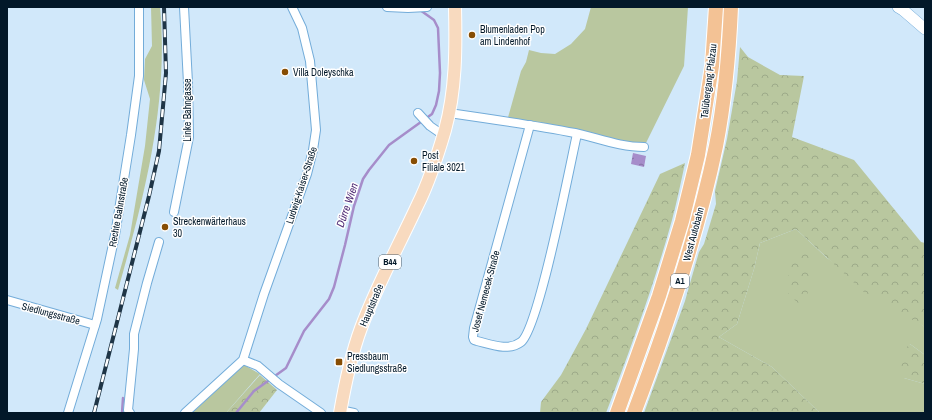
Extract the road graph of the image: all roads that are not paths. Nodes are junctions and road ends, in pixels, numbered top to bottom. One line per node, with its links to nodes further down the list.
1 (139, 7): 23 (street, Rechte Bahnstraße)
2 (184, 7): 19 (street, Linke Bahngasse)
3 (292, 7): 24 (street, Ludwig-Kaiser-Straße)
4 (386, 7): 5 (street)
5 (427, 7)
6 (455, 7): 12 (main road, Hauptstraße / B44)
7 (716, 7): 18 (highway, Talübergang Pfalzau / A1)
8 (731, 7): 16 (highway, Talübergang Pfalzau / A1)
9 (898, 7): 10 (street)
10 (925, 29)
11 (418, 113): 15 (street)
12 (449, 113): 13 (street); 15 (main road, Hauptstraße / B44)
13 (530, 124): 14 (street); 14 (street, Josef Nemecek-Straße)
14 (577, 134): 17 (street)
15 (443, 135): 25 (main road, Hauptstraße / B44)
16 (716, 145): 32 (highway, West Autobahn / A1)
17 (644, 147)
18 (698, 156): 31 (highway, West Autobahn / A1)
19 (174, 212)
20 (159, 242): 27 (street)
21 (11, 302): 22 (street); 23 (street, Siedlungsstraße)
22 (7, 309)
23 (95, 325): 26 (street, Rechte Bahnstraße)
24 (243, 360): 28 (street, Ludwig-Kaiser-Straße); 29 (street)
25 (340, 412): 30 (street)
26 (68, 413)
27 (130, 413)
28 (185, 413)
29 (321, 413)
30 (354, 413)
31 (617, 413)
32 (634, 413)

